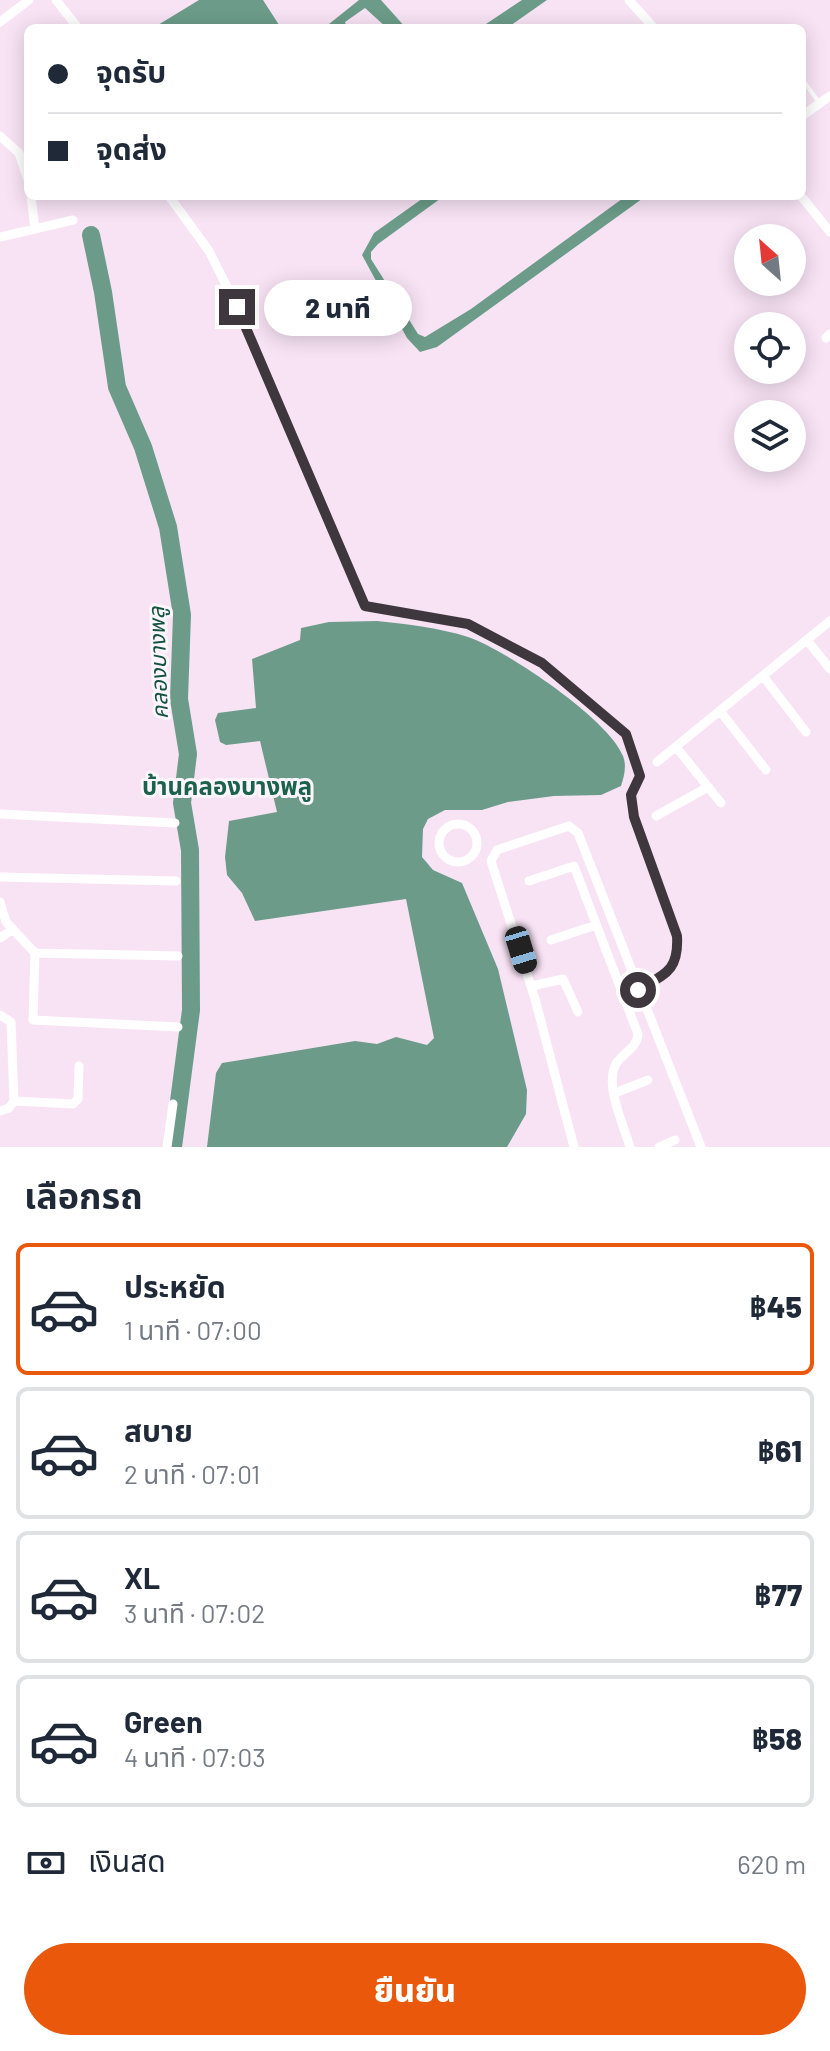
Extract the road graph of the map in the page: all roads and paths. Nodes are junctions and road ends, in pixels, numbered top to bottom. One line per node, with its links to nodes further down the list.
1 (29, 0): 4 (street)
2 (56, 0): 5 (street)
3 (629, 0): 6 (street)
4 (0, 22)
5 (75, 24)
6 (650, 24)
7 (806, 84): 9 (lane)
8 (830, 96): 9 (street)
9 (820, 103): 10 (street)
10 (806, 113)
11 (0, 136): 12 (street)
12 (24, 154)
13 (31, 200): 17 (street)
14 (173, 200): 47 (street)
15 (804, 200): 18 (street)
16 (73, 220): 17 (street)
17 (35, 229): 19 (street)
18 (830, 232)
19 (0, 237)
20 (830, 621): 21 (street)
21 (807, 640): 22 (street); 23 (street)
22 (830, 669)
23 (763, 676): 24 (street); 25 (street)
24 (720, 711): 26 (street); 28 (street)
25 (806, 732)
26 (676, 747): 27 (street); 29 (street)
27 (657, 762)
28 (766, 770)
29 (708, 787): 30 (street); 32 (street)
30 (721, 803)
31 (0, 814): 33 (street)
32 (656, 816)
33 (175, 823)
34 (477, 848): 34 (street); 35 (street)
35 (494, 854): 46 (street); 47 (street)
36 (0, 877): 37 (street)
37 (176, 881)
38 (529, 881): 40 (street)
39 (0, 902): 41 (street)
40 (596, 925): 43 (street); 53 (street)
41 (13, 929): 42 (street); 44 (street)
42 (0, 938)
43 (551, 940)
44 (35, 953): 45 (street); 50 (street)
45 (178, 956)
46 (532, 986): 48 (street); 59 (street)
47 (638, 990): 62 (street)
48 (578, 1012)
49 (0, 1015): 54 (street)
50 (178, 1027)
51 (79, 1066): 54 (street)
52 (648, 1080): 53 (street)
53 (615, 1093): 60 (street)
54 (14, 1101): 56 (street)
55 (173, 1104): 58 (street)
56 (0, 1111)
57 (675, 1140): 61 (street)
58 (167, 1147)
59 (574, 1147)
60 (630, 1147)
61 (659, 1147)
62 (701, 1147)

